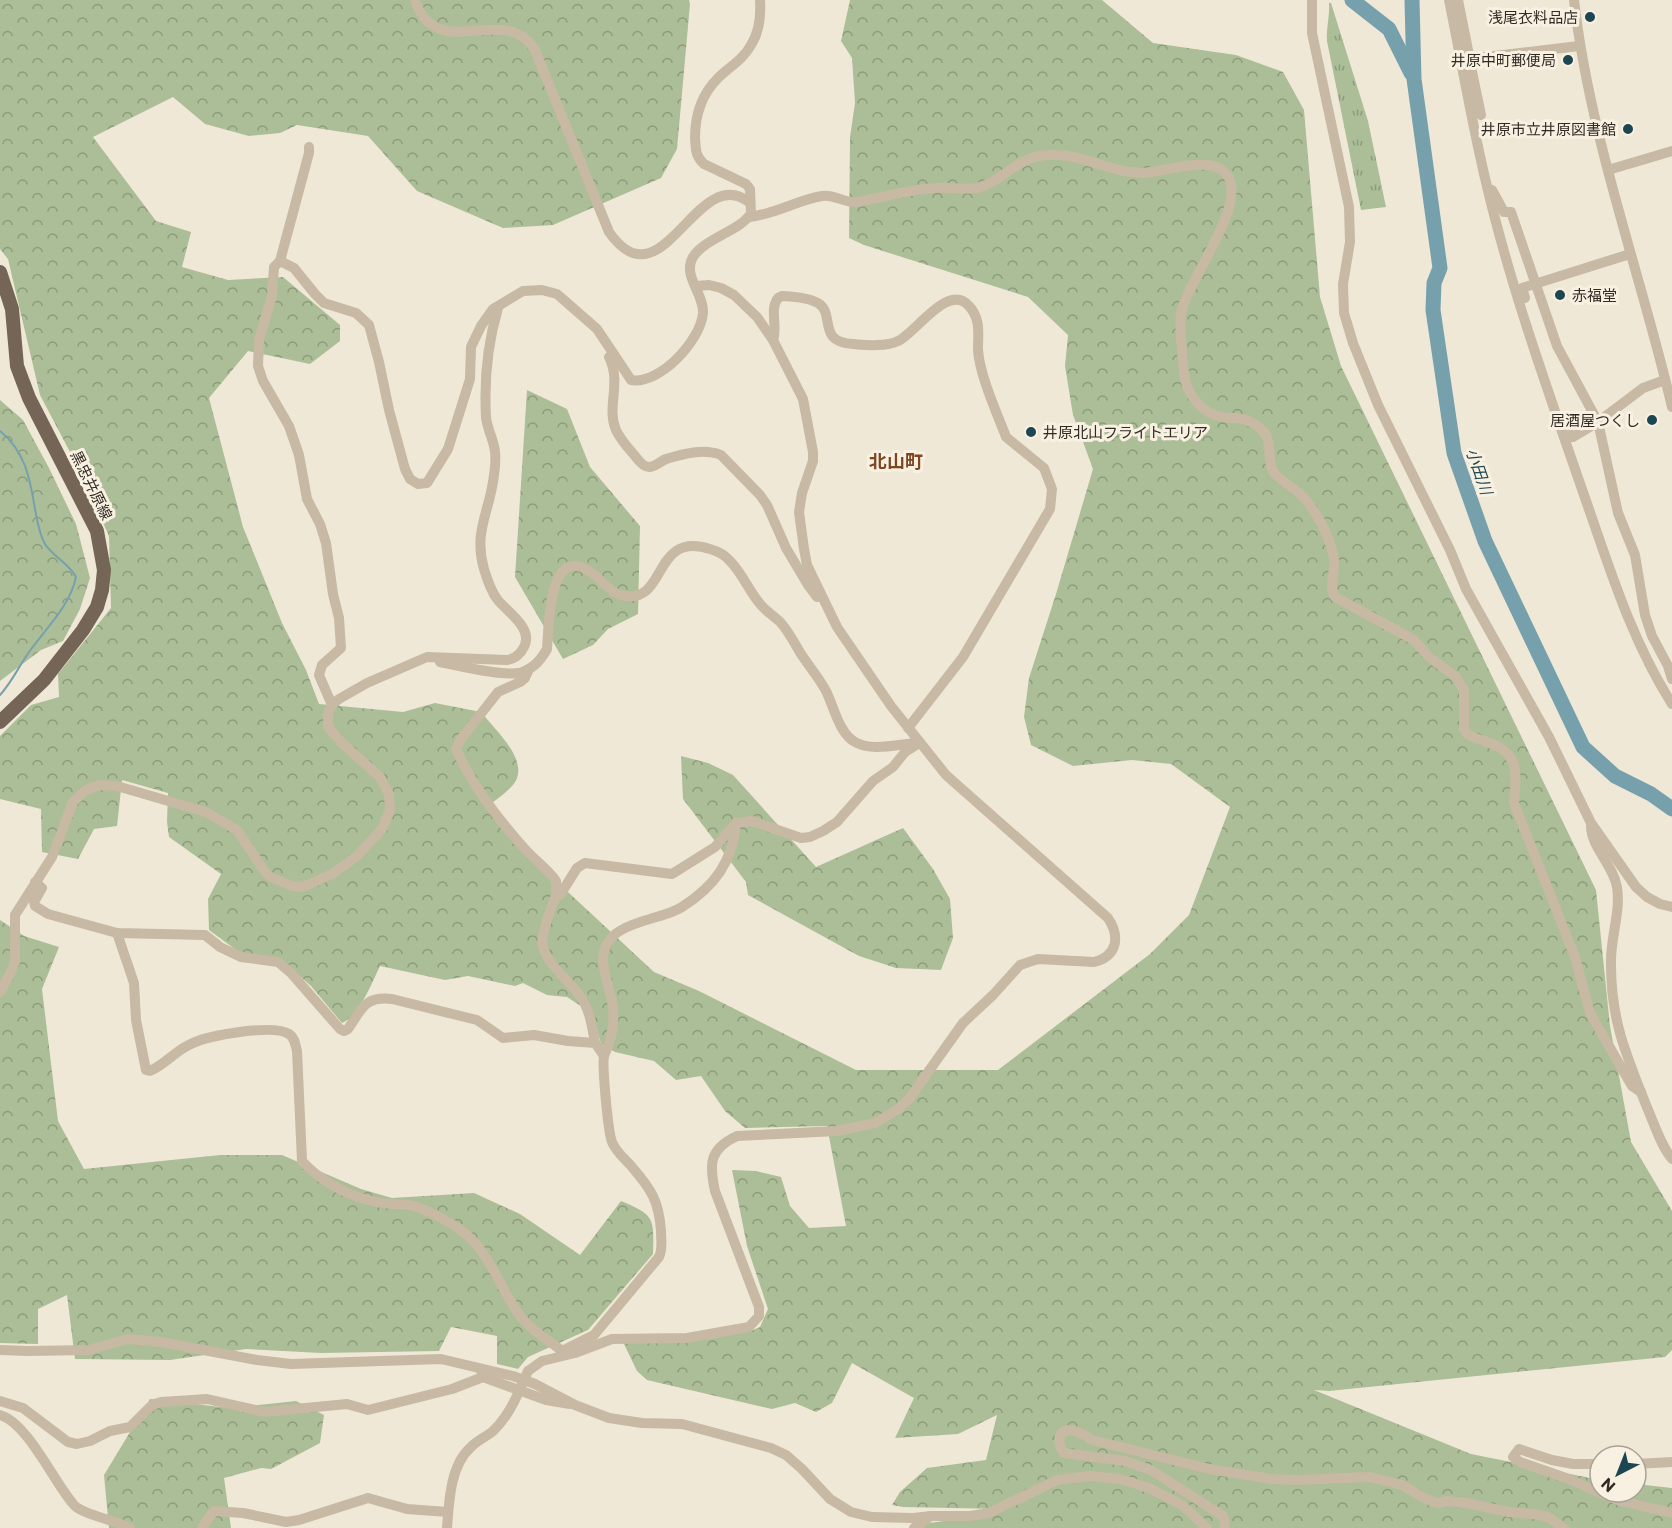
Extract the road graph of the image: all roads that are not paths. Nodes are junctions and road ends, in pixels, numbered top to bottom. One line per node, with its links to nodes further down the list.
1 (415, 0): 14 (street)
2 (760, 0): 14 (street)
3 (1312, 0): 39 (street)
4 (1449, 0): 8 (street)
5 (1458, 0): 8 (street)
6 (1574, 0): 7 (street)
7 (1580, 46): 8 (street); 12 (street)
8 (1466, 59): 9 (street); 13 (street)
9 (1481, 115)
10 (309, 147): 17 (street)
11 (1672, 151): 12 (street)
12 (1608, 170): 16 (street)
13 (1485, 181): 19 (street); 22 (street)
14 (750, 203): 15 (street)
15 (749, 217): 20 (street); 47 (street)
16 (1630, 254): 19 (street); 25 (street)
17 (280, 261): 21 (street); 34 (street)
18 (0, 272): 35 (main road, 黒忠井原線)
19 (1536, 282): 22 (street); 27 (street)
20 (697, 286): 23 (street); 24 (street)
21 (498, 308): 24 (street); 30 (street)
22 (1530, 333): 28 (street)
23 (773, 340): 29 (street); 36 (street)
24 (606, 341): 29 (street)
25 (1665, 380): 26 (street); 27 (street)
26 (1672, 407)
27 (1598, 422): 28 (street); 32 (street)
28 (1559, 423): 33 (street)
29 (824, 600): 36 (street)
30 (433, 657): 31 (street); 34 (street)
31 (529, 669): 37 (street); 41 (street)
32 (1672, 679)
33 (1672, 704)
34 (332, 705): 40 (street)
35 (0, 722)
36 (908, 728): 37 (street)
37 (919, 743): 38 (street); 50 (street)
38 (736, 823): 41 (street); 46 (street)
39 (1591, 823): 42 (street); 47 (street)
40 (35, 882): 43 (street); 44 (street)
41 (556, 896): 45 (street)
42 (1672, 907)
43 (117, 933): 45 (street); 50 (street)
44 (0, 992)
45 (596, 1043): 46 (street)
46 (604, 1056): 50 (street)
47 (1641, 1092): 48 (street)
48 (1672, 1159)
49 (0, 1350): 51 (street)
50 (563, 1353): 52 (street, bridge)
51 (481, 1372): 52 (street); 53 (street); 54 (street)
52 (521, 1387): 54 (street); 61 (street)
53 (0, 1401)
54 (575, 1405): 63 (street)
55 (0, 1415): 64 (street)
56 (1672, 1462): 57 (street)
57 (1648, 1463)
58 (1588, 1464): 59 (street)
59 (1588, 1487)
60 (1635, 1504): 62 (street)
61 (448, 1512): 65 (street); 66 (street)
62 (1672, 1512)
63 (931, 1516): 67 (street); 68 (street)
64 (130, 1528)
65 (202, 1528)
66 (447, 1528)
67 (914, 1528)
68 (1207, 1528)
69 (1224, 1528): 70 (street)
70 (1564, 1528)

